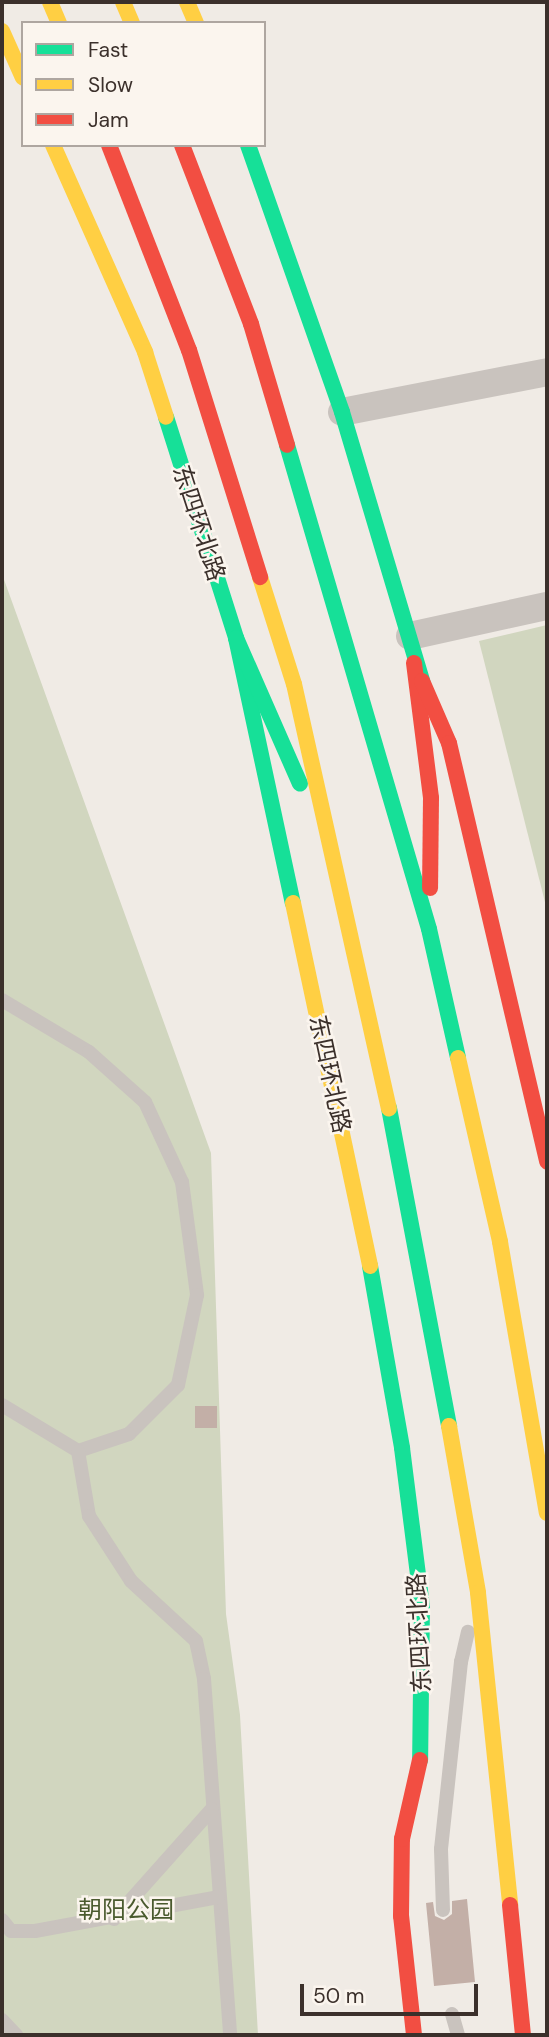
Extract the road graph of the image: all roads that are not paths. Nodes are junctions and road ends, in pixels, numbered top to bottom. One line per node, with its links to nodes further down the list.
1 (50, 2): 4 (main road)
2 (123, 2): 5 (main road)
3 (187, 2): 6 (main road)
4 (58, 21)
5 (131, 21)
6 (195, 21)
7 (2, 31): 8 (main road)
8 (21, 74)
9 (54, 147): 16 (main road, 东四环北路)
10 (110, 147): 18 (main road, 东四环北路)
11 (183, 147): 19 (main road)
12 (249, 147): 14 (main road)
13 (547, 372): 14 (street)
14 (342, 412): 17 (main road)
15 (547, 606): 17 (street)
16 (236, 638): 18 (main road); 35 (main road, 东四环北路)
17 (412, 649): 19 (main road); 21 (main road)
18 (337, 866): 25 (main road, 东四环北路)
19 (429, 929): 24 (main road)
20 (2, 1000): 23 (lane)
21 (547, 1162)
22 (2, 1405): 23 (lane)
23 (78, 1451): 26 (lane)
24 (547, 1513)
25 (478, 1593): 28 (lane); 37 (main road, 东四环北路)
26 (212, 1809): 27 (lane); 29 (lane)
27 (218, 1898): 29 (lane); 34 (lane)
28 (443, 1910)
29 (114, 1919): 30 (lane)
30 (2, 1920)
31 (452, 2014): 36 (lane)
32 (2, 2020): 33 (lane)
33 (16, 2035)
34 (230, 2035)
35 (414, 2035)
36 (458, 2035)
37 (523, 2035)

